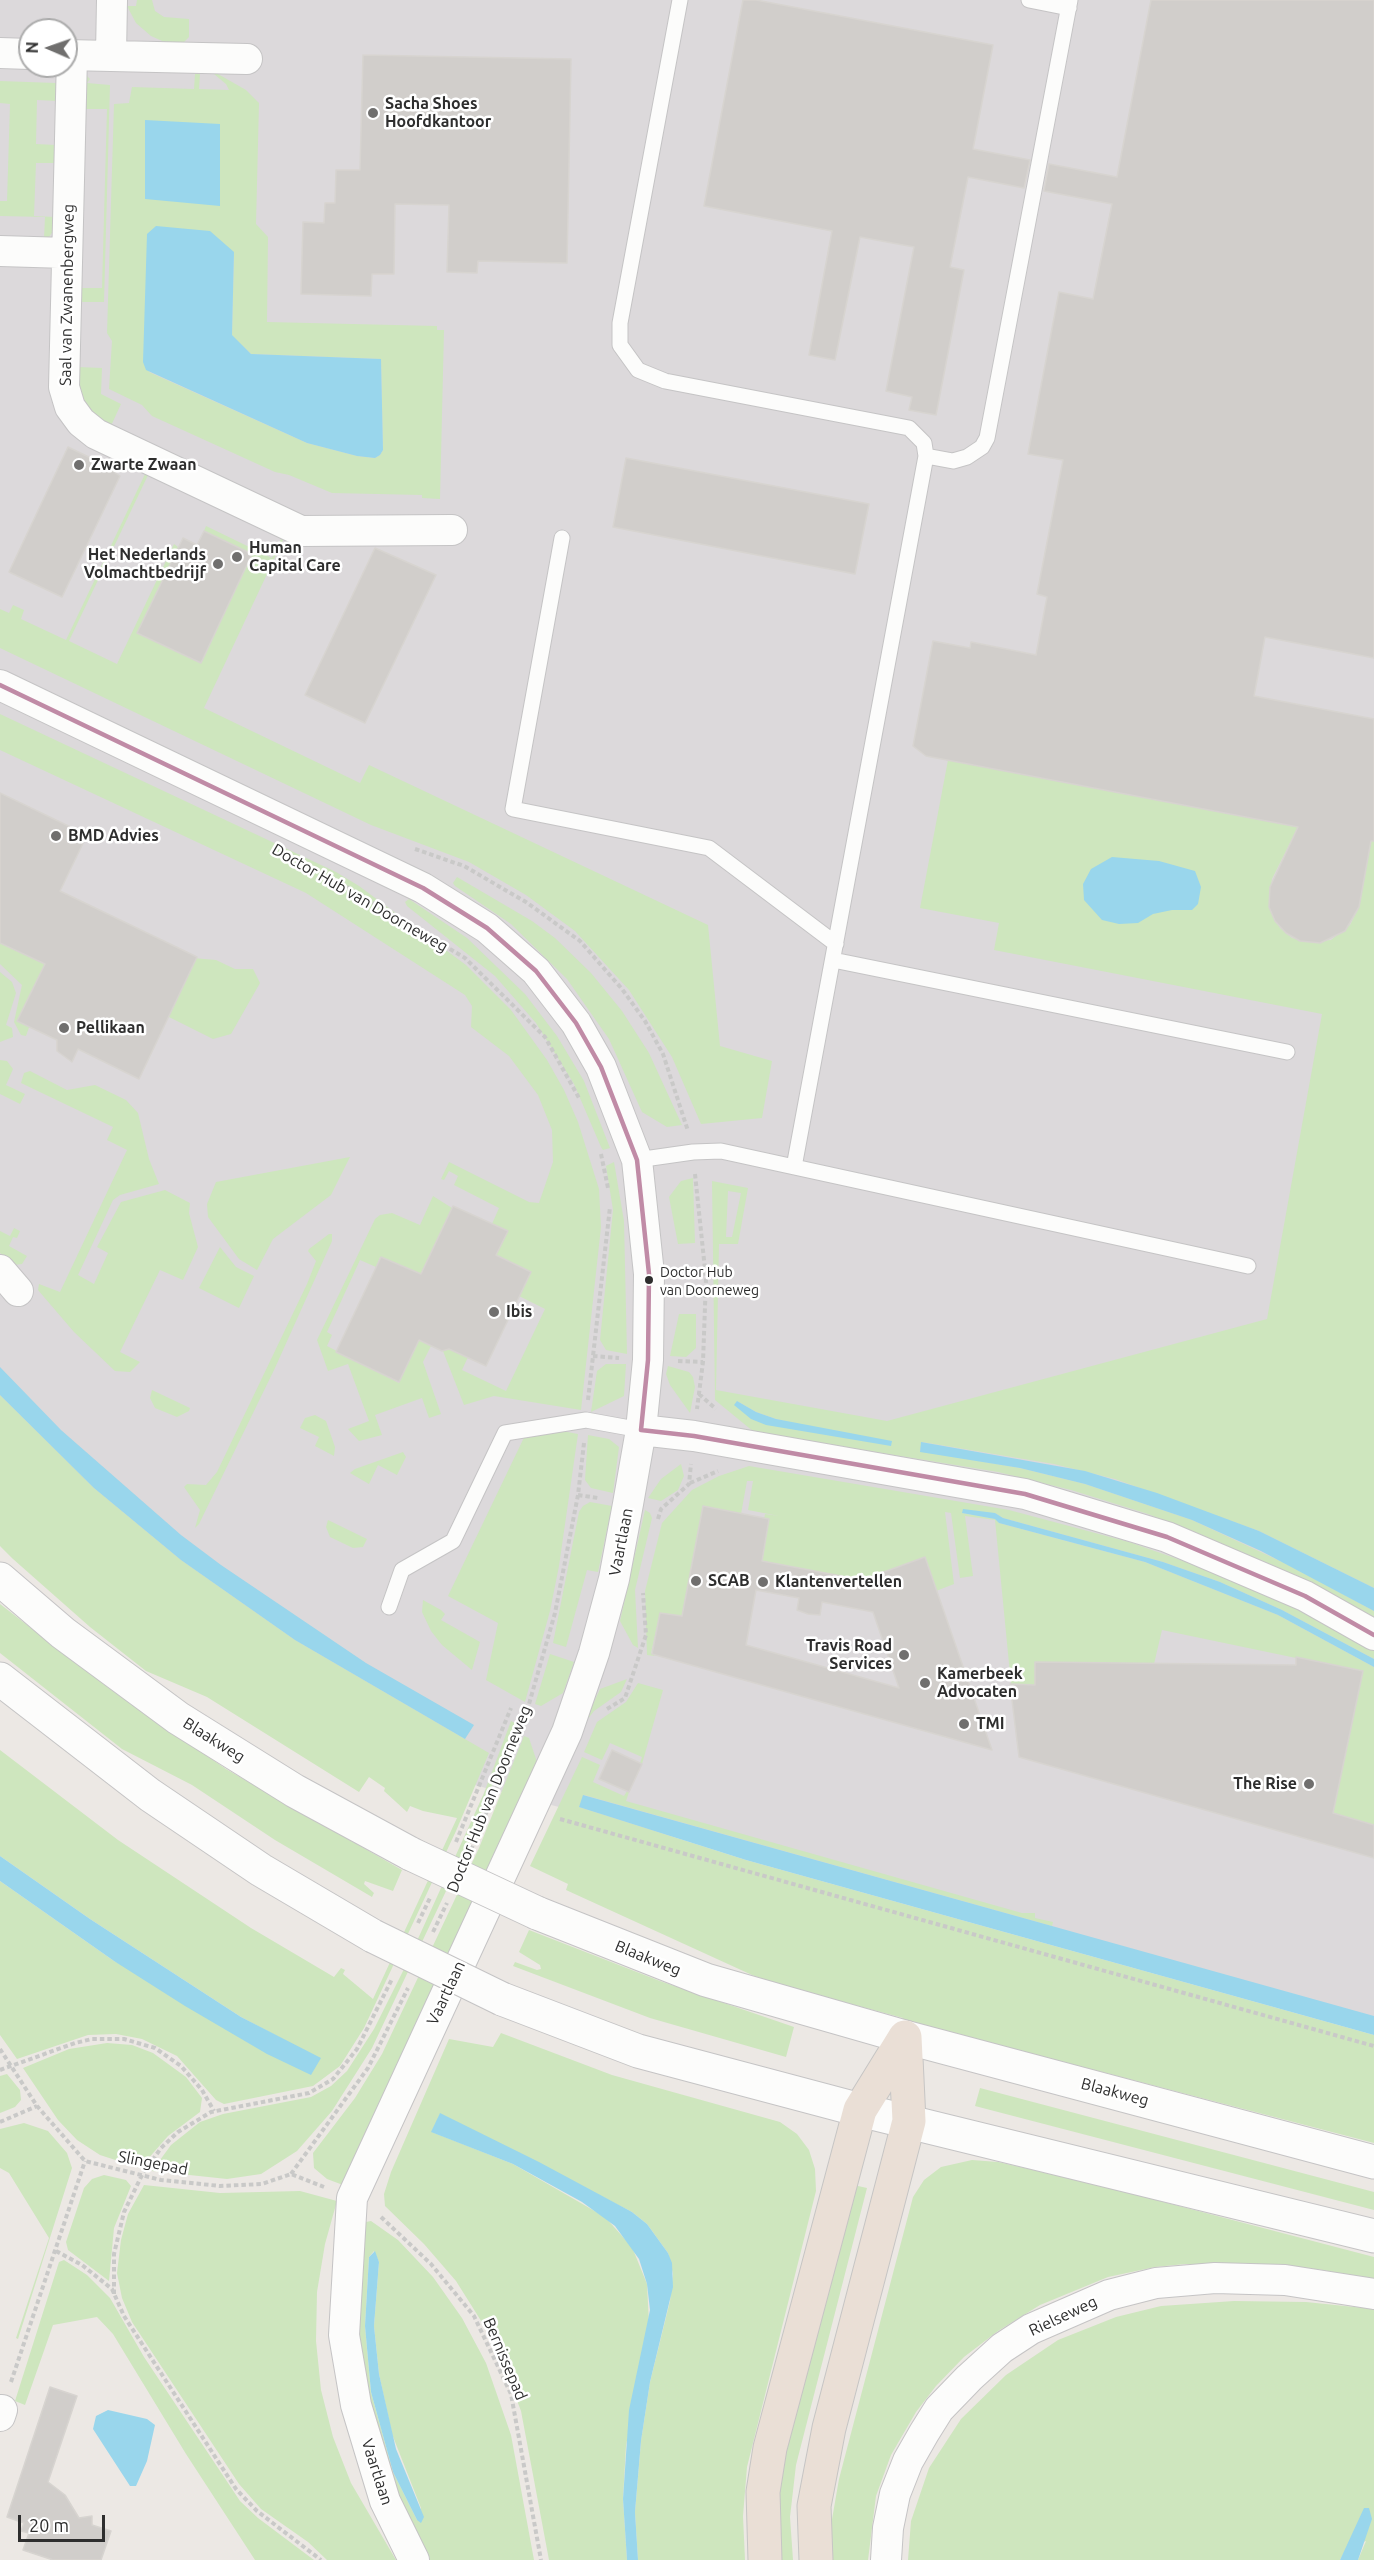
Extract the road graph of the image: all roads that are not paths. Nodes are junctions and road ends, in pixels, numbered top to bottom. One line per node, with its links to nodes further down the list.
1 (112, 0): 8 (street)
2 (680, 0): 13 (lane)
3 (1029, 0): 4 (lane)
4 (1070, 4): 13 (lane)
5 (0, 53): 6 (street)
6 (18, 54)
7 (78, 55): 8 (street, Saal van Zwanenbergweg)
8 (111, 55): 9 (street, Saal van Zwanenbergweg)
9 (247, 59)
10 (69, 78): 12 (street, Saal van Zwanenbergweg)
11 (0, 251): 12 (street)
12 (68, 253): 14 (street, Saal van Zwanenbergweg)
13 (926, 456): 17 (lane)
14 (452, 530)
15 (562, 538): 17 (lane)
16 (0, 685): 20 (street, Doctor Hub van Doorneweg)
17 (836, 944): 18 (lane)
18 (833, 960): 19 (lane); 21 (lane)
19 (1287, 1052)
20 (637, 1160): 21 (lane); 23 (street, Doctor Hub van Doorneweg)
21 (794, 1167): 22 (lane)
22 (1248, 1266)
23 (641, 1430): 25 (lane); 26 (street); 34 (street, Vaartlaan)
24 (0, 1579): 28 (main road, Blaakweg, bridge)
25 (389, 1607)
26 (1374, 1635)
27 (0, 1679): 29 (main road, bridge)
28 (904, 2037): 29 (highway); 30 (highway); 31 (main road, Blaakweg)
29 (860, 2110): 30 (main road); 35 (highway)
30 (909, 2121): 32 (main road); 36 (highway)
31 (1374, 2162)
32 (1374, 2236)
33 (1374, 2294): 37 (street, Rielseweg)
34 (414, 2560)
35 (765, 2560)
36 (816, 2560)
37 (886, 2560)

